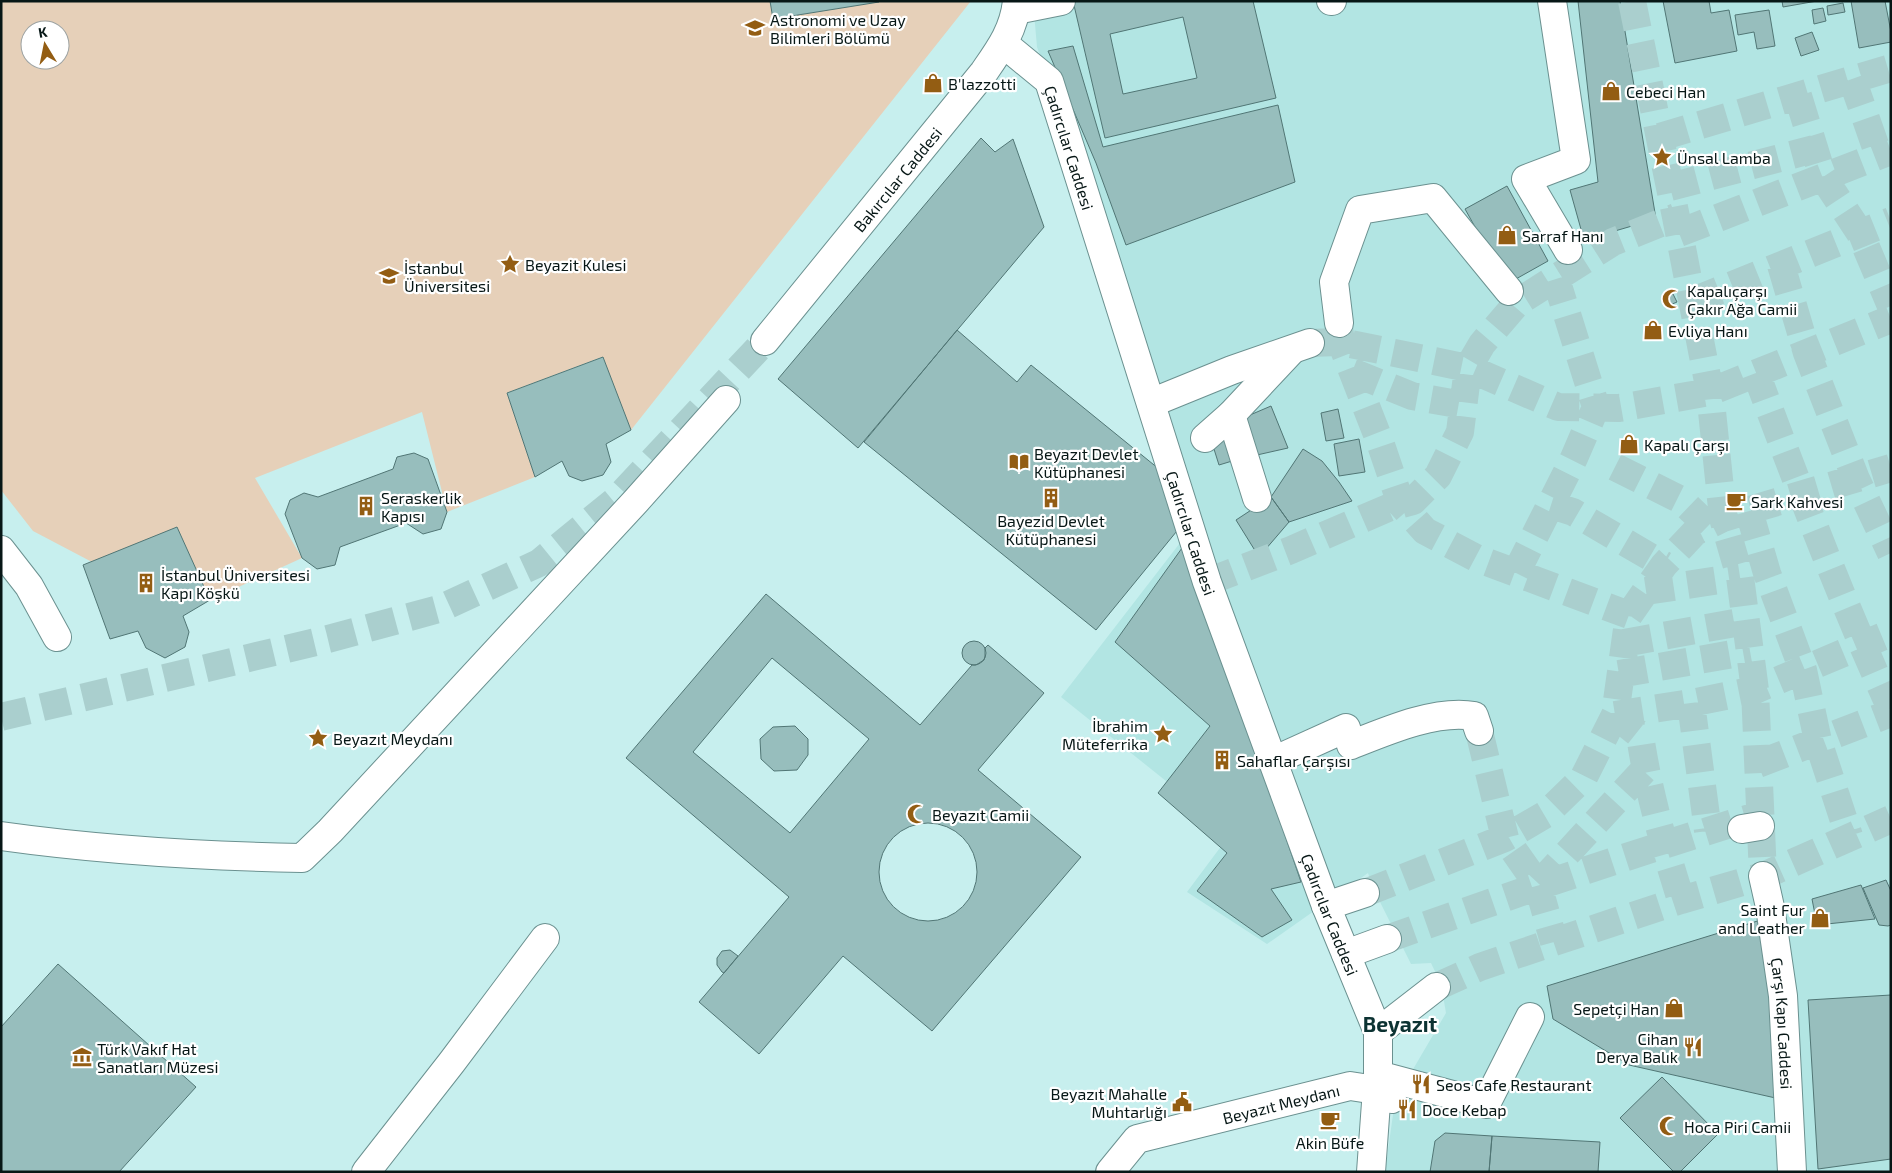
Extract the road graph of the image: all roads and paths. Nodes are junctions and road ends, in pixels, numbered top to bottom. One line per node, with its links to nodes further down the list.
1 (1061, 1): 3 (street)
2 (1552, 1): 5 (street)
3 (1017, 6): 4 (street, Bakırcılar Caddesi)
4 (1004, 44): 8 (street, Bakırcılar Caddesi); 10 (street, Çadırcılar Caddesi)
5 (1568, 250)
6 (1509, 291): 7 (street)
7 (1339, 323)
8 (765, 341)
9 (726, 400): 18 (street)
10 (1151, 403): 11 (street); 17 (street, Çadırcılar Caddesi)
11 (1231, 415): 12 (street); 13 (street)
12 (1205, 438)
13 (1257, 498)
14 (1, 550): 15 (street)
15 (57, 637)
16 (1479, 731): 17 (street)
17 (1273, 761): 21 (street, Çadırcılar Caddesi)
18 (1, 836)
19 (1764, 876): 33 (street, Çarşı Kapı Caddesi)
20 (1365, 893): 21 (street)
21 (1326, 906): 24 (street, Çadırcılar Caddesi)
22 (544, 938): 29 (street)
23 (1387, 939): 24 (street)
24 (1346, 954): 27 (street, Çadırcılar Caddesi)
25 (1436, 987): 27 (street)
26 (1530, 1017): 28 (street)
27 (1378, 1032): 28 (street)
28 (1377, 1083): 30 (street, Beyazıt Meydanı); 31 (street); 32 (street, Beyazıt Meydanı)
29 (366, 1172)
30 (1110, 1172)
31 (1371, 1172)
32 (1385, 1172)
33 (1792, 1172)

